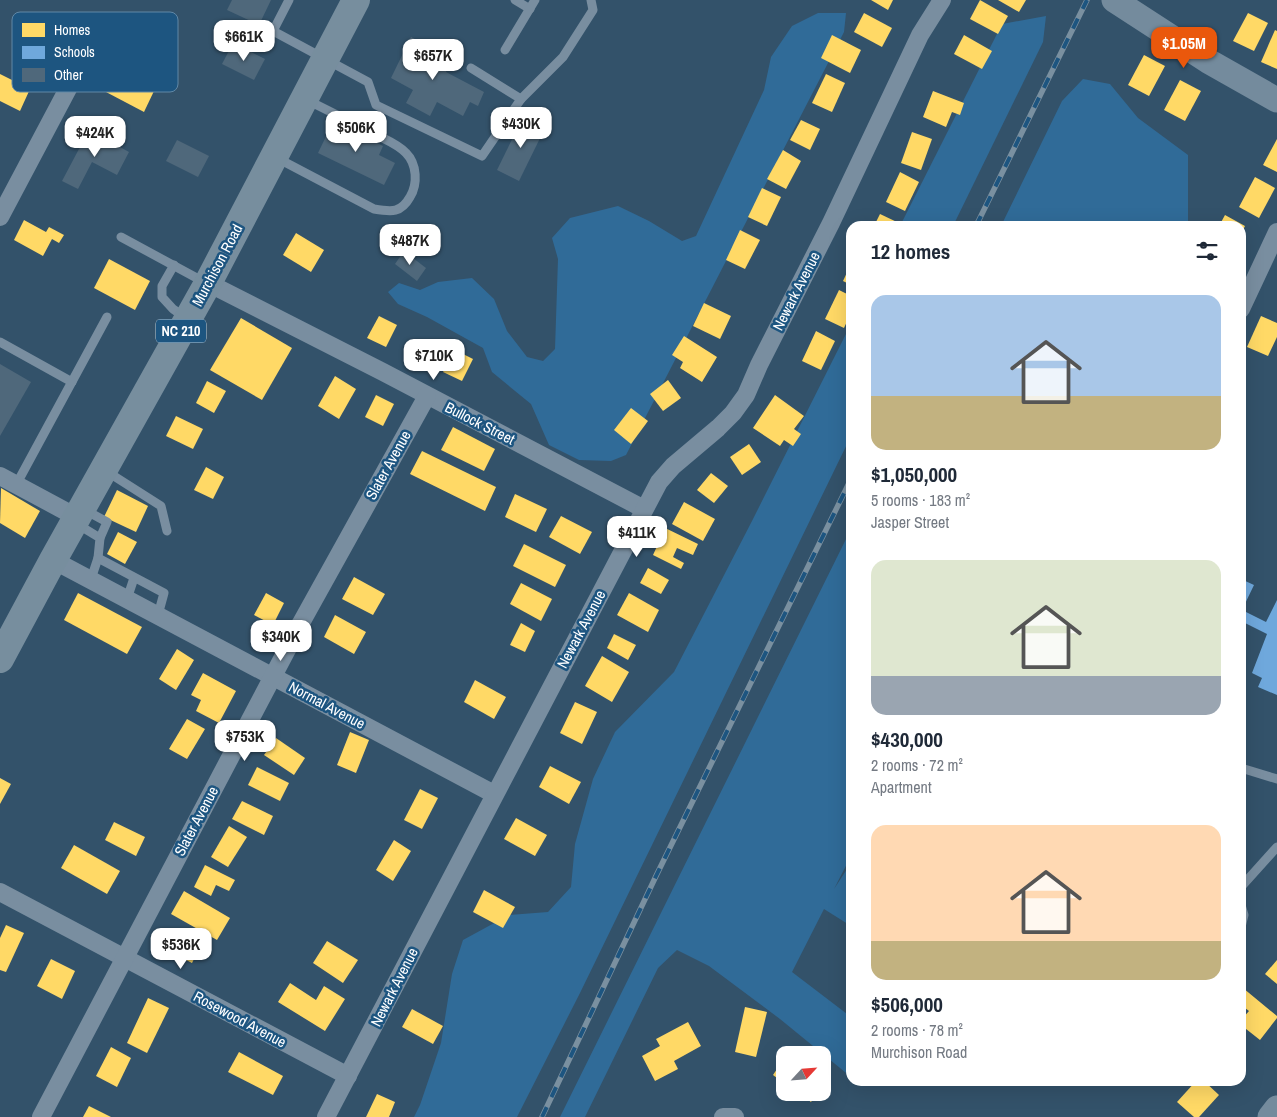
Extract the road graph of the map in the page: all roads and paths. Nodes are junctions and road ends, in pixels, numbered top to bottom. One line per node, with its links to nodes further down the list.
1 (289, 0): 10 (lane)
2 (356, 0): 10 (main road, Murchison Road / NC 210)
3 (515, 0): 8 (lane)
4 (535, 0): 8 (lane)
5 (591, 0): 14 (lane)
6 (942, 0): 31 (street, Newark Avenue)
7 (1114, 0): 15 (street)
8 (530, 8): 9 (lane)
9 (505, 50)
10 (325, 59): 13 (main road, Murchison Road / NC 210); 14 (lane)
11 (471, 68): 14 (lane)
12 (66, 92): 17 (street)
13 (304, 99): 16 (main road, Murchison Road / NC 210); 16 (lane)
14 (521, 99)
15 (1277, 100)
16 (274, 157): 21 (main road, Murchison Road / NC 210)
17 (0, 217)
18 (1277, 232): 22 (street)
19 (121, 236): 20 (lane)
20 (174, 265): 21 (lane); 24 (lane)
21 (208, 283): 24 (main road, Murchison Road / NC 210); 27 (street, Bullock Street)
22 (1246, 298)
23 (107, 317): 26 (lane)
24 (188, 320): 28 (main road, Murchison Road / NC 210)
25 (0, 342): 26 (lane)
26 (72, 382): 30 (lane)
27 (427, 396): 31 (street, Bullock Street); 42 (street, Slater Avenue)
28 (104, 470): 32 (main road, Murchison Road / NC 210); 33 (lane)
29 (0, 476): 30 (street)
30 (16, 485): 32 (street)
31 (644, 509): 45 (street, Newark Avenue)
32 (79, 515): 34 (lane); 34 (lane); 36 (main road, Murchison Road / NC 210)
33 (168, 531)
34 (100, 538): 35 (lane)
35 (98, 558): 37 (lane); 38 (lane)
36 (53, 560): 38 (street, Normal Avenue); 41 (main road, Murchison Road / NC 210)
37 (134, 578): 39 (lane); 40 (lane)
38 (91, 579): 39 (street, Normal Avenue)
39 (127, 599): 40 (street, Normal Avenue)
40 (158, 615): 42 (street, Normal Avenue)
41 (0, 659)
42 (272, 676): 45 (street, Normal Avenue); 49 (street, Slater Avenue)
43 (1246, 770): 44 (lane)
44 (1277, 779)
45 (494, 794): 50 (street, Newark Avenue)
46 (1277, 847): 47 (lane)
47 (1246, 881)
48 (0, 892): 49 (street, Rosewood Avenue)
49 (124, 958): 50 (street, Rosewood Avenue); 51 (street, Slater Avenue)
50 (348, 1076): 52 (street, Newark Avenue)
51 (41, 1117)
52 (326, 1117)
53 (723, 1117): 54 (street)
54 (735, 1117)

